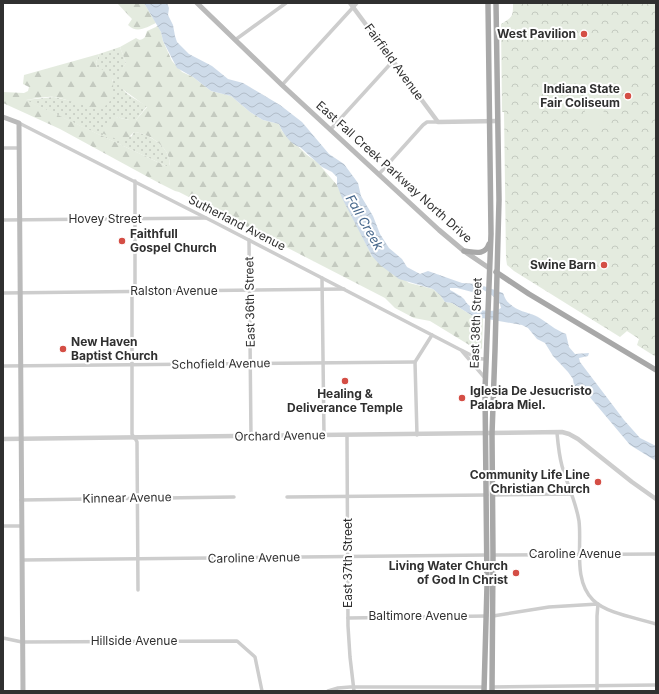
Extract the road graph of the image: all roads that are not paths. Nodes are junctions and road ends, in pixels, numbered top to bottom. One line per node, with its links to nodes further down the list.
1 (197, 3): 6 (main road, East Fall Creek Parkway North Drive)
2 (286, 3): 6 (street)
3 (488, 3): 10 (main road, East 38th Street)
4 (496, 3): 11 (main road, East 38th Street)
5 (354, 4): 7 (street, Fairfield Avenue); 8 (street)
6 (235, 40): 8 (main road, East Fall Creek Parkway North Drive)
7 (393, 61): 12 (street, Fairfield Avenue); 14 (street)
8 (282, 85): 14 (main road, East Fall Creek Parkway North Drive)
9 (3, 117): 13 (main road, Sutherland Avenue)
10 (489, 121): 11 (street); 12 (street); 23 (main road, East 38th Street)
11 (498, 121): 27 (main road, East 38th Street)
12 (438, 122): 17 (street)
13 (19, 123): 16 (main road); 18 (street, Sutherland Avenue)
14 (331, 129): 17 (main road, East Fall Creek Parkway North Drive)
15 (3, 148): 16 (street)
16 (19, 148): 22 (main road)
17 (379, 174): 25 (main road, East Fall Creek Parkway North Drive)
18 (135, 181): 19 (street, Sutherland Avenue); 20 (street)
19 (207, 218): 20 (street, Hovey Street); 24 (street, Sutherland Avenue)
20 (136, 219): 22 (street, Hovey Street); 32 (street)
21 (3, 220): 22 (street, Hovey Street)
22 (19, 220): 34 (main road)
23 (491, 234): 25 (main road); 26 (main road, East 38th Street)
24 (249, 240): 28 (street, Sutherland Avenue); 31 (street, East 36th Street)
25 (464, 251): 26 (main road, East Fall Creek Parkway North Drive)
26 (489, 268): 27 (main road, East Fall Creek Parkway North Drive); 37 (main road, East 38th Street)
27 (497, 272): 44 (main road, East Fall Creek Parkway North Drive); 48 (main road, East 38th Street)
28 (322, 278): 29 (street, Sutherland Avenue); 30 (street)
29 (344, 289): 30 (street, Ralston Avenue); 35 (street, Sutherland Avenue)
30 (322, 290): 31 (street, Ralston Avenue); 39 (street)
31 (250, 291): 32 (street, Ralston Avenue); 40 (street, East 36th Street)
32 (133, 292): 34 (street, Ralston Avenue); 41 (street)
33 (3, 293): 34 (street, Ralston Avenue)
34 (20, 293): 43 (main road)
35 (432, 335): 36 (street, Sutherland Avenue); 38 (street)
36 (461, 350): 37 (street, Sutherland Avenue); 45 (street, Sutherland Avenue)
37 (486, 359): 45 (main road, East 38th Street)
38 (415, 362): 39 (street, Schofield Avenue); 49 (street)
39 (323, 363): 40 (street, Schofield Avenue); 50 (street)
40 (250, 364): 41 (street, Schofield Avenue); 52 (street, East 36th Street)
41 (132, 365): 43 (street, Schofield Avenue); 53 (street)
42 (3, 366): 43 (street, Schofield Avenue)
43 (20, 366): 55 (main road)
44 (656, 370)
45 (485, 378): 47 (main road, East 38th Street)
46 (558, 433): 48 (street, Orchard Avenue); 56 (street); 62 (street, Orchard Avenue)
47 (485, 434): 48 (street, Orchard Avenue); 49 (street, Orchard Avenue); 57 (main road, East 38th Street)
48 (492, 434): 57 (main road, East 38th Street)
49 (417, 435): 51 (street, Orchard Avenue)
50 (324, 436): 51 (street, Orchard Avenue); 52 (street, Orchard Avenue)
51 (347, 436): 58 (street, East 37th Street)
52 (251, 437): 53 (street, Orchard Avenue)
53 (134, 438): 55 (street, Orchard Avenue); 61 (street)
54 (3, 439): 55 (street, Orchard Avenue)
55 (21, 439): 63 (main road)
56 (572, 494): 57 (street); 66 (street)
57 (490, 495): 58 (street); 68 (main road, East 38th Street)
58 (348, 496): 60 (street); 69 (street, East 37th Street)
59 (234, 497): 61 (street, Kinnear Avenue)
60 (287, 497)
61 (137, 498): 63 (street, Kinnear Avenue); 70 (street)
62 (656, 499)
63 (21, 500): 65 (main road)
64 (3, 526): 65 (street)
65 (22, 526): 71 (main road)
66 (580, 554): 67 (street, Caroline Avenue); 68 (street, Caroline Avenue); 73 (street)
67 (656, 554)
68 (490, 555): 69 (street, Caroline Avenue); 74 (main road, East 38th Street)
69 (348, 556): 70 (street, Caroline Avenue); 75 (street, East 37th Street)
70 (138, 559): 71 (street, Caroline Avenue); 72 (street)
71 (22, 560): 78 (main road)
72 (138, 590)
73 (598, 604): 74 (street, Baltimore Avenue); 76 (street); 80 (street)
74 (490, 616): 75 (street, Baltimore Avenue); 82 (main road, East 38th Street); 83 (main road, East 38th Street)
75 (348, 618): 81 (street, East 37th Street)
76 (656, 624)
77 (3, 638): 78 (street)
78 (22, 642): 84 (main road); 85 (street, Hillside Avenue)
79 (656, 685): 80 (street)
80 (597, 686): 83 (street); 87 (street)
81 (354, 689): 82 (street); 86 (street)
82 (484, 689)
83 (492, 689)
84 (23, 691)
85 (262, 691)
86 (328, 691)
87 (597, 691)

